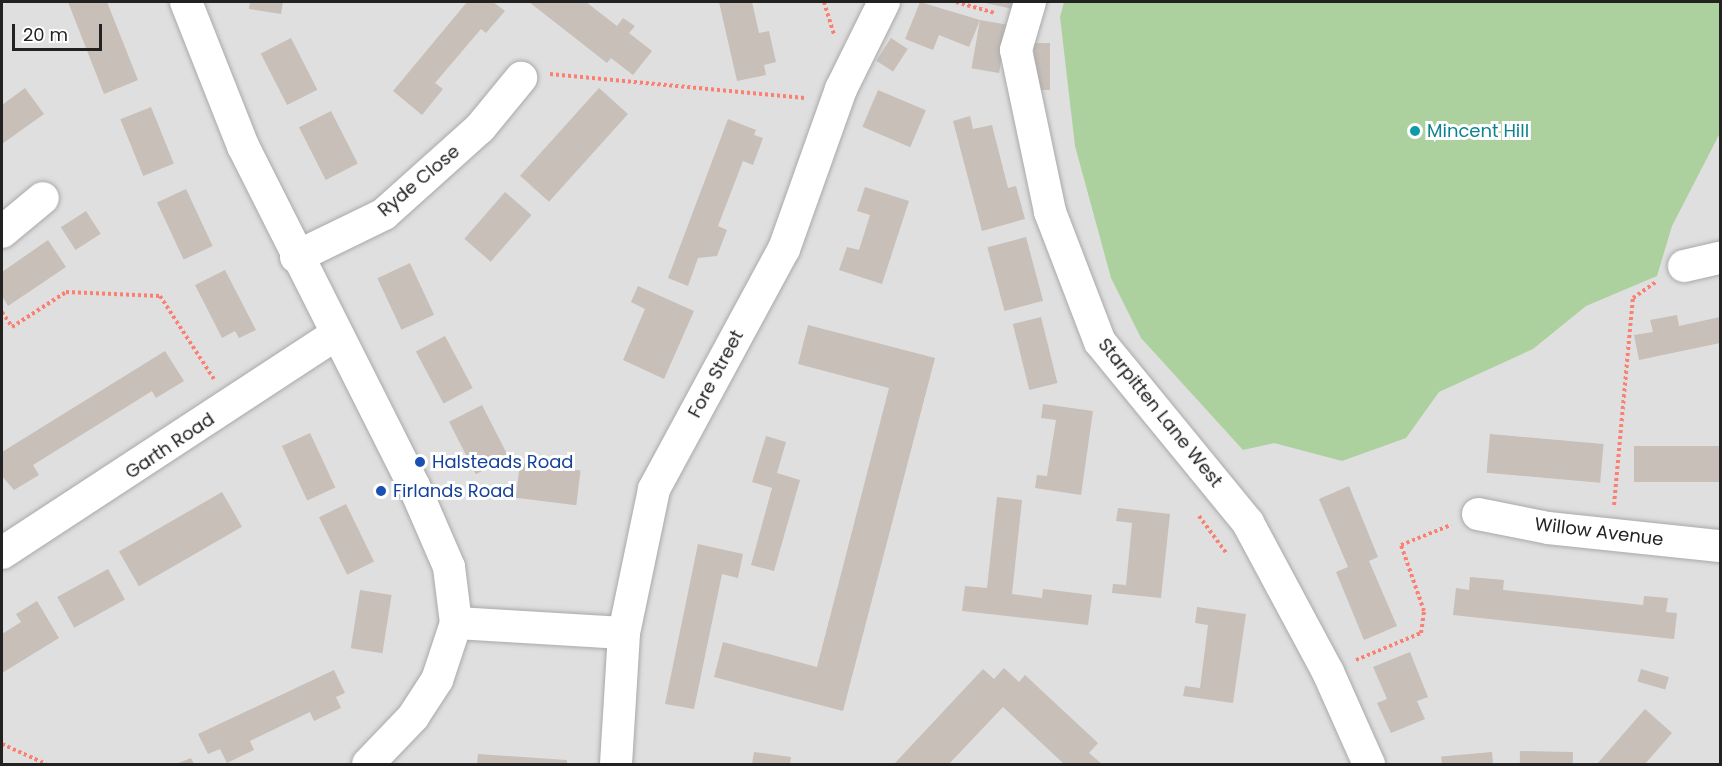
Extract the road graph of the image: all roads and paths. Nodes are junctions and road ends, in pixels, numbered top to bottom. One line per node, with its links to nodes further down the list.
1 (186, 2): 9 (street)
2 (884, 2): 6 (street, Fore Street)
3 (956, 2): 4 (path)
4 (1028, 11): 21 (street, Starpitten Lane West)
5 (521, 78): 6 (path); 9 (street, Ryde Close)
6 (834, 107): 20 (street, Fore Street)
7 (43, 198): 8 (street)
8 (2, 232)
9 (296, 257): 13 (street)
10 (1720, 258): 11 (street)
11 (1684, 266): 16 (path)
12 (2, 312): 14 (path)
13 (337, 334): 14 (street, Garth Road); 19 (street)
14 (231, 405): 18 (street, Garth Road)
15 (1478, 514): 16 (street, Willow Avenue); 21 (path)
16 (1607, 535): 17 (street, Willow Avenue)
17 (1720, 546)
18 (2, 553)
19 (456, 622): 20 (street); 24 (street)
20 (624, 633): 25 (street, Fore Street)
21 (1328, 672): 26 (street, Starpitten Lane West)
22 (2, 744): 23 (path)
23 (46, 765)
24 (368, 765)
25 (616, 765)
26 (1369, 765)

